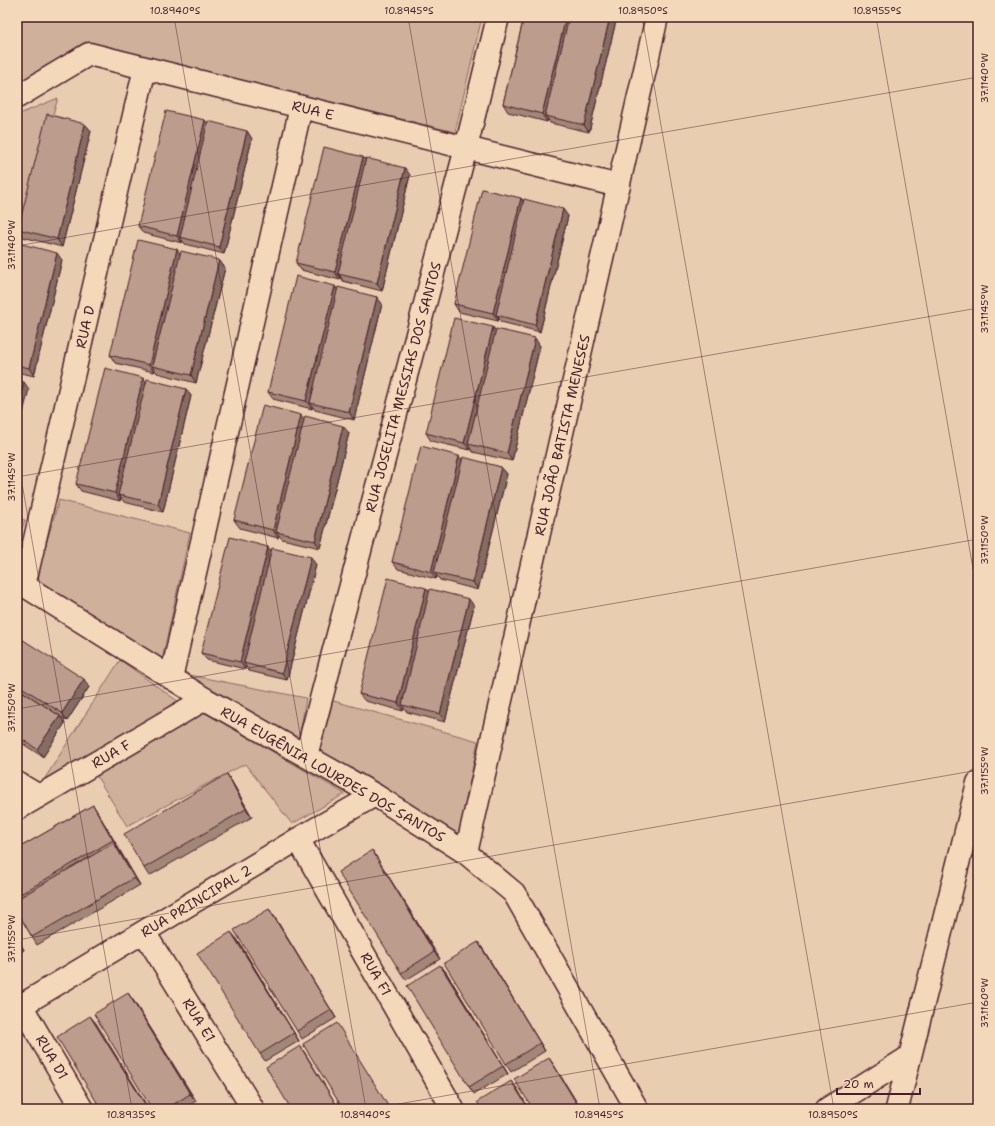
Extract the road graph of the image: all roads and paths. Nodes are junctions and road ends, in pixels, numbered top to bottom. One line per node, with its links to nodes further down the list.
1 (498, 17): 6 (street, RUA JOSELITA MESSIAS DOS SANTOS)
2 (657, 17): 7 (street, RUA JOÃO BATISTA MENESES)
3 (145, 68): 4 (street, RUA E); 5 (street, RUA E); 8 (street, RUA D)
4 (17, 97)
5 (301, 107): 6 (street, RUA E); 9 (street)
6 (466, 148): 7 (street, RUA E); 11 (street, RUA JOSELITA MESSIAS DOS SANTOS)
7 (619, 186): 18 (street, RUA JOÃO BATISTA MENESES)
8 (21, 584): 9 (street, RUA EUGÊNIA LOURDES DOS SANTOS)
9 (170, 678): 10 (street, RUA EUGÊNIA LOURDES DOS SANTOS)
10 (205, 699): 11 (street, RUA EUGÊNIA LOURDES DOS SANTOS); 15 (street, RUA F)
11 (306, 756): 14 (street, RUA EUGÊNIA LOURDES DOS SANTOS)
12 (17, 783): 15 (street)
13 (978, 783): 21 (street)
14 (375, 795): 17 (street, RUA PRINCIPAL 2); 18 (street, RUA EUGÊNIA LOURDES DOS SANTOS)
15 (39, 796): 16 (street, RUA F)
16 (17, 809)
17 (298, 839): 19 (street, RUA PRINCIPAL 2); 24 (street, RUA F1)
18 (466, 853): 25 (street, RUA EUGÊNIA LOURDES DOS SANTOS)
19 (144, 932): 20 (street, RUA PRINCIPAL 2); 23 (street, RUA E1)
20 (19, 1007): 22 (street, RUA D1)
21 (909, 1057): 26 (street); 27 (street)
22 (82, 1109)
23 (253, 1109)
24 (454, 1109)
25 (637, 1109)
26 (827, 1109)
27 (897, 1109)

